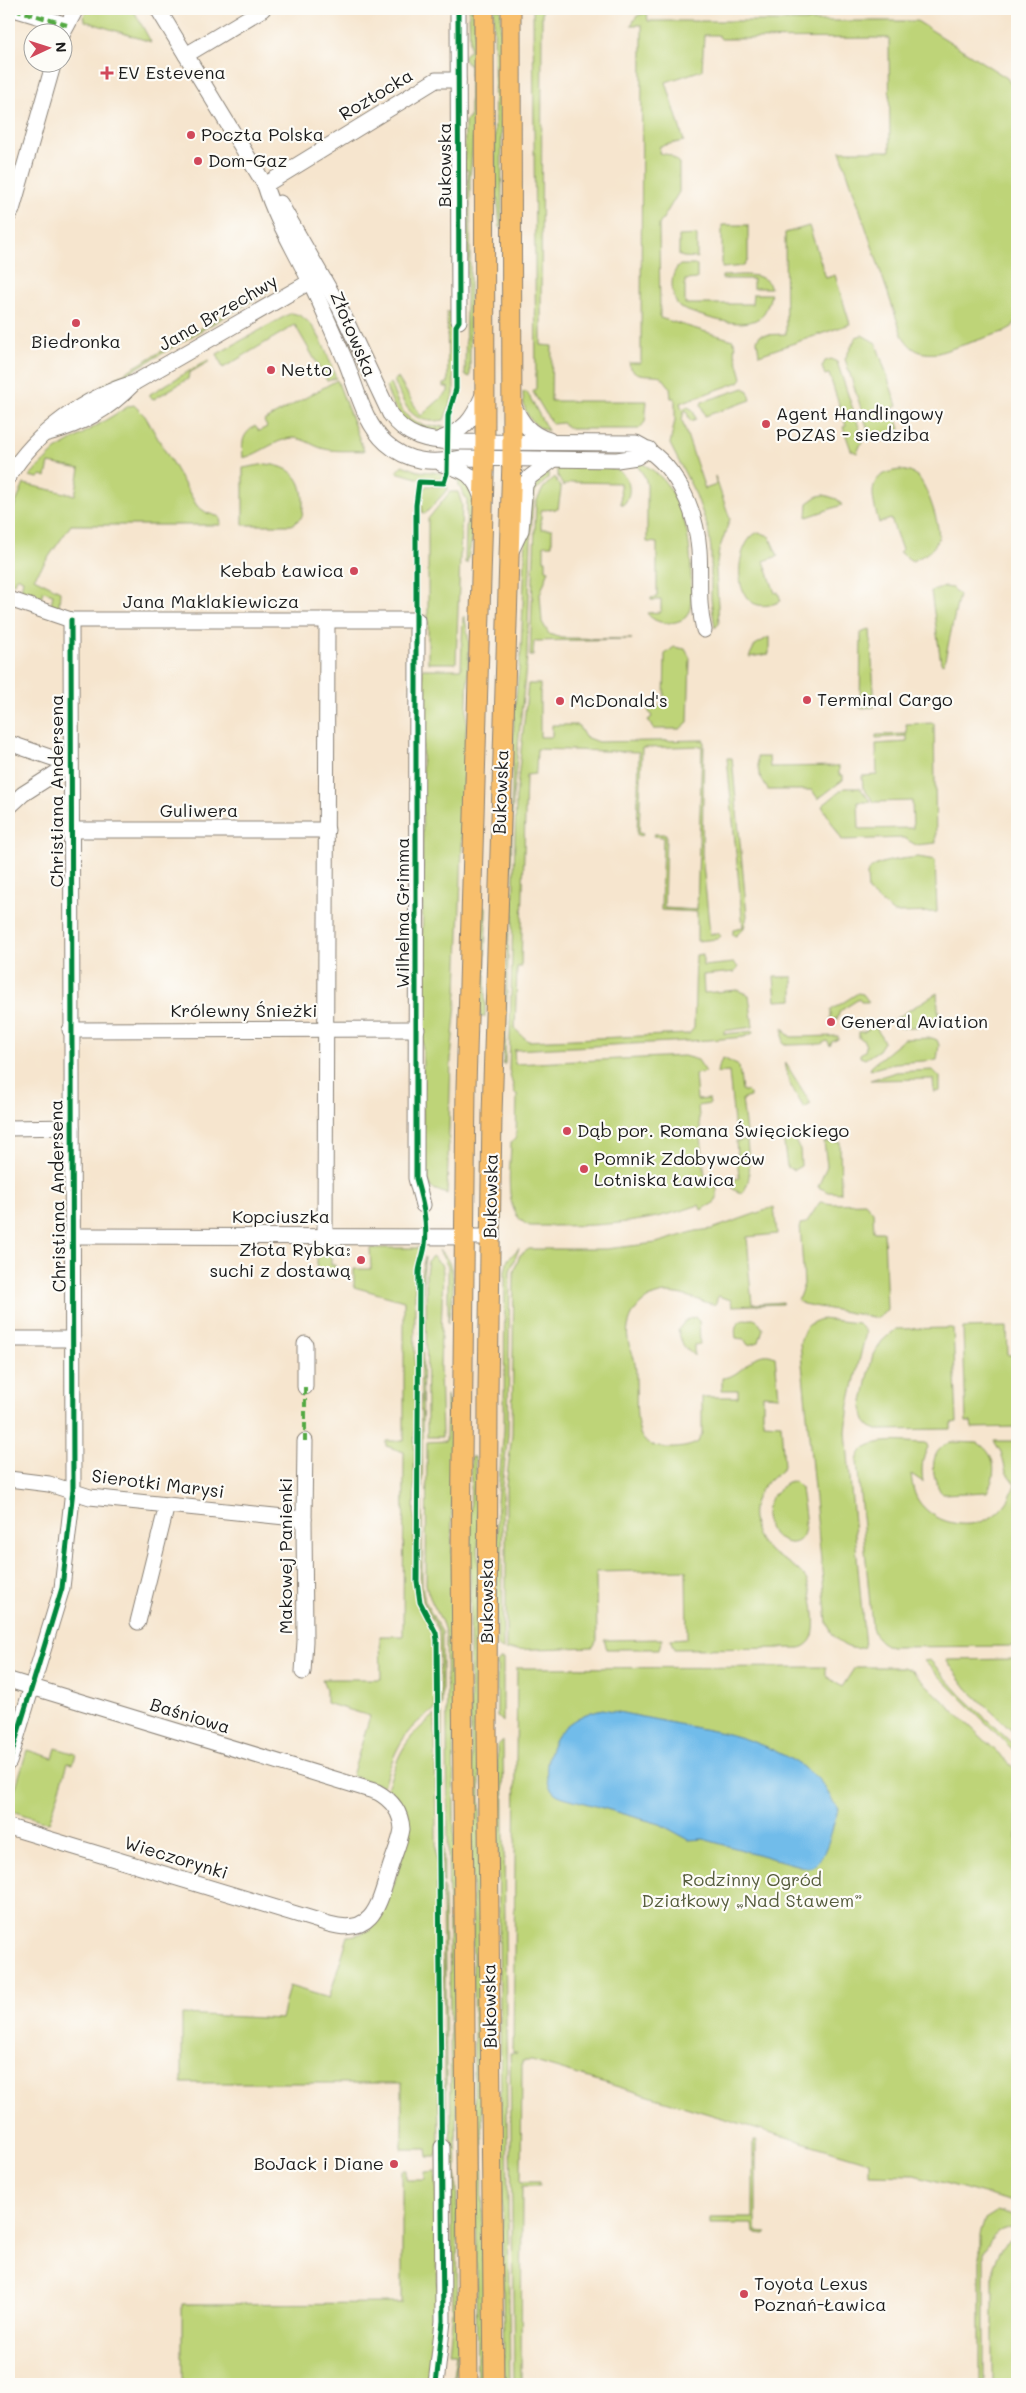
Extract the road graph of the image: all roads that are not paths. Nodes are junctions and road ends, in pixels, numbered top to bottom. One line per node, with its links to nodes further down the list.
1 (14, 9): 8 (street)
2 (76, 9): 9 (street)
3 (158, 9): 10 (street, Złotowska)
4 (264, 9): 10 (street)
5 (458, 9): 12 (street, Bukowska)
6 (484, 9): 17 (main road, Bukowska)
7 (511, 9): 18 (main road, Bukowska)
8 (45, 22)
9 (69, 22)
10 (186, 55): 13 (street, Złotowska)
11 (51, 72): 14 (street)
12 (458, 80): 13 (street, Roztocka); 16 (street, Bukowska)
13 (265, 185): 15 (street, Złotowska)
14 (9, 215)
15 (316, 278): 19 (street, Złotowska); 25 (street, Złotowska); 26 (street, Jana Brzechwy)
16 (459, 321)
17 (486, 388): 19 (street); 22 (main road, Bukowska)
18 (513, 404): 20 (street); 23 (main road, Bukowska)
19 (434, 441): 22 (street, Złotowska)
20 (553, 442): 21 (street); 23 (street)
21 (649, 449): 24 (street); 33 (street)
22 (485, 451): 23 (street, Złotowska); 25 (street, Złotowska); 27 (main road, Bukowska)
23 (512, 451): 24 (street); 28 (main road, Bukowska)
24 (553, 460): 28 (street)
25 (438, 463): 27 (street, Złotowska)
26 (9, 476)
27 (484, 507): 47 (main road, Bukowska)
28 (510, 554): 48 (main road, Bukowska)
29 (9, 599): 30 (street, Jana Maklakiewicza)
30 (71, 620): 32 (street, Jana Maklakiewicza); 35 (street, Christiana Andersena)
31 (417, 620): 32 (street, Jana Maklakiewicza); 39 (street, Wilhelma Grimma)
32 (327, 621): 38 (street)
33 (704, 630)
34 (9, 743): 35 (street)
35 (70, 764): 36 (street); 37 (street, Christiana Andersena)
36 (9, 807)
37 (71, 830): 38 (street, Guliwera); 40 (street, Christiana Andersena)
38 (327, 830): 41 (street)
39 (416, 1029): 41 (street, Królewny Śnieżki); 44 (street, Wilhelma Grimma)
40 (70, 1030): 41 (street, Królewny Śnieżki); 43 (street, Christiana Andersena)
41 (326, 1030): 46 (street)
42 (9, 1128): 43 (street)
43 (72, 1128): 45 (street, Christiana Andersena)
44 (424, 1205)
45 (73, 1236): 46 (street, Kopciuszka); 50 (street, Christiana Andersena)
46 (325, 1236): 47 (street, Kopciuszka)
47 (463, 1237): 48 (street, Kopciuszka); 67 (main road, Bukowska)
48 (490, 1237): 68 (main road, Bukowska)
49 (9, 1339): 50 (street)
50 (74, 1339): 55 (street, Christiana Andersena)
51 (305, 1344): 52 (street)
52 (305, 1387)
53 (305, 1441): 57 (street, Makowej Panienki)
54 (9, 1479): 55 (street, Sierotki Marysi)
55 (73, 1490): 56 (street, Sierotki Marysi); 61 (street, Christiana Andersena)
56 (167, 1505): 57 (street, Sierotki Marysi); 58 (street)
57 (304, 1518): 59 (street, Makowej Panienki)
58 (138, 1622)
59 (303, 1672)
60 (9, 1680): 61 (street, Baśniowa)
61 (32, 1687): 62 (street, Christiana Andersena); 64 (street, Baśniowa)
62 (9, 1762)
63 (9, 1826): 64 (street, Wieczorynki)
64 (333, 1925)
65 (442, 2147): 66 (street)
66 (436, 2384)
67 (468, 2384)
68 (494, 2384)

